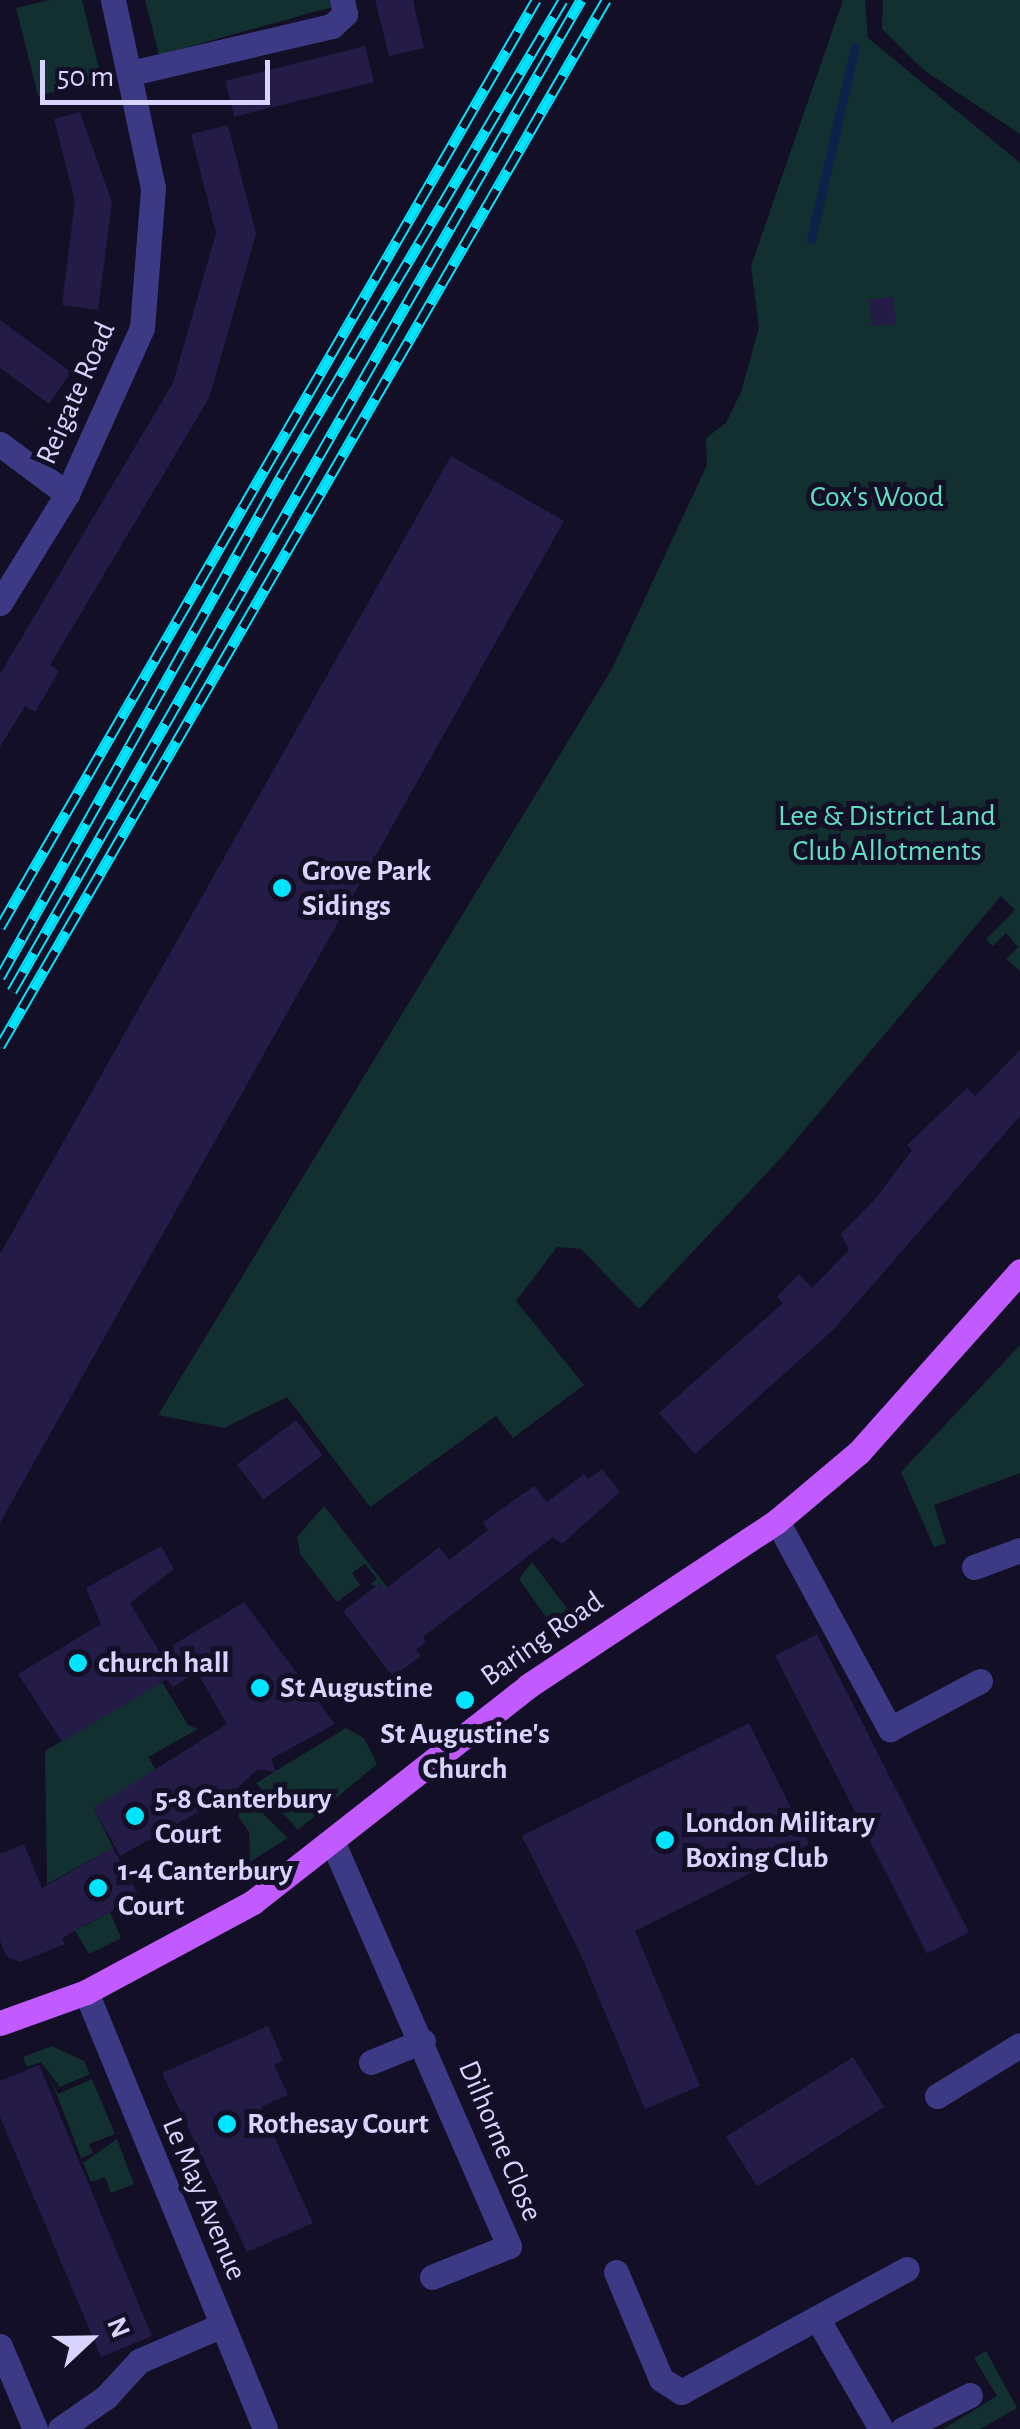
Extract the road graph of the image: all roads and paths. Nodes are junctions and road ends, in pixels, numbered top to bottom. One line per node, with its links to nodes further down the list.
1 (112, 0): 3 (street, Reigate Road)
2 (342, 0): 3 (street)
3 (131, 73): 5 (street, Reigate Road)
4 (0, 444): 5 (street)
5 (67, 494): 6 (street, Reigate Road)
6 (0, 603)
7 (1017, 1280): 8 (main road, Baring Road)
8 (777, 1521): 11 (street); 12 (main road, Baring Road)
9 (1020, 1550): 10 (street)
10 (974, 1568)
11 (980, 1681)
12 (334, 1842): 13 (main road, Baring Road); 15 (street, Dilhorne Close)
13 (86, 1992): 14 (main road, Baring Road); 23 (street, Le May Avenue)
14 (0, 2023)
15 (423, 2041): 17 (street, Dilhorne Close); 21 (street, Dilhorne Close)
16 (1020, 2045): 18 (street)
17 (372, 2062)
18 (937, 2096)
19 (907, 2270): 22 (street)
20 (616, 2272): 22 (street)
21 (432, 2277)
22 (817, 2318): 29 (street)
23 (222, 2325): 27 (street); 28 (street, Le May Avenue)
24 (0, 2346): 26 (street)
25 (970, 2395): 30 (street)
26 (36, 2429)
27 (60, 2429)
28 (265, 2429)
29 (882, 2429)
30 (904, 2429)

